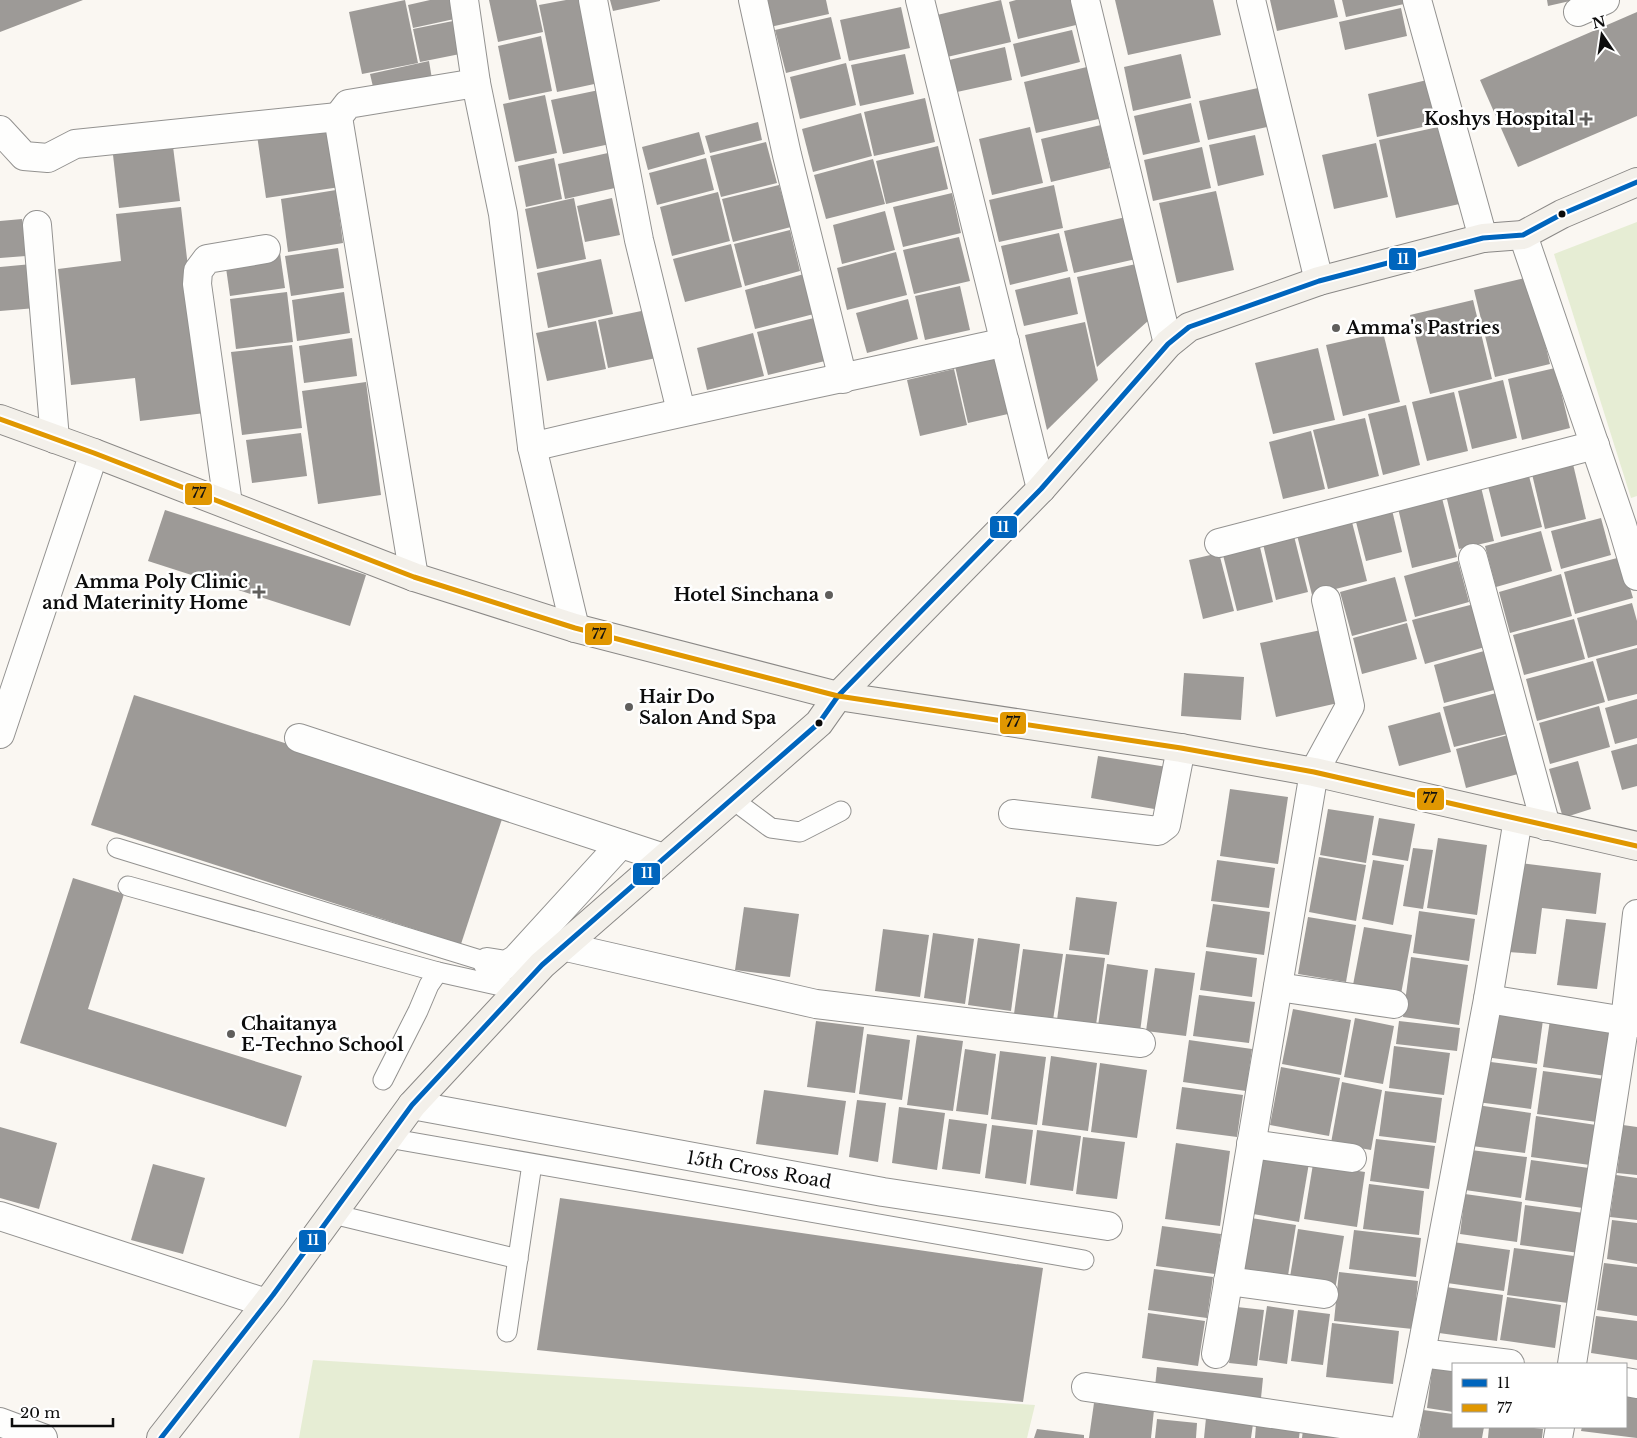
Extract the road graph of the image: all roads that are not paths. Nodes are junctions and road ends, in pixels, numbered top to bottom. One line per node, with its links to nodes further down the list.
1 (464, 0): 10 (street)
2 (592, 0): 22 (street)
3 (753, 0): 21 (street)
4 (920, 0): 19 (street)
5 (1085, 0): 20 (street)
6 (1251, 0): 18 (street)
7 (1417, 0): 16 (street)
8 (1605, 0): 9 (street)
9 (1578, 12)
10 (476, 83): 11 (street); 26 (street)
11 (338, 117): 12 (street); 33 (street)
12 (0, 130)
13 (1637, 182): 15 (main road)
14 (37, 225): 24 (street)
15 (1523, 235): 16 (main road); 25 (street)
16 (1483, 238): 18 (main road)
17 (266, 249): 29 (street)
18 (1319, 281): 20 (main road)
19 (1005, 342): 21 (street); 28 (street)
20 (1168, 344): 28 (main road)
21 (843, 378): 22 (street)
22 (681, 411): 26 (street)
23 (0, 419): 24 (main road)
24 (55, 439): 27 (main road)
25 (1595, 445): 30 (street); 32 (street)
26 (532, 447): 35 (street)
27 (94, 453): 29 (main road); 37 (street)
28 (1041, 489): 36 (main road)
29 (228, 504): 33 (main road)
30 (1219, 543)
31 (1473, 558): 45 (street)
32 (1637, 576)
33 (414, 577): 35 (main road)
34 (1326, 600): 40 (street)
35 (575, 628): 36 (main road)
36 (838, 696): 39 (main road); 41 (main road)
37 (0, 734)
38 (299, 738): 46 (street)
39 (1181, 748): 40 (main road); 43 (street)
40 (1314, 772): 44 (main road); 55 (street)
41 (732, 798): 42 (lane); 49 (main road)
42 (841, 811)
43 (1013, 814)
44 (1518, 819): 45 (main road); 57 (street)
45 (1546, 826): 47 (main road)
46 (621, 844): 49 (street); 53 (street)
47 (1637, 846)
48 (117, 848): 53 (lane)
49 (664, 858): 52 (main road)
50 (128, 886): 54 (lane)
51 (1637, 914): 59 (street)
52 (562, 946): 56 (main road); 60 (street)
53 (487, 962)
54 (438, 972): 56 (lane); 61 (lane)
55 (1278, 987): 58 (street); 64 (street)
56 (519, 990): 62 (main road)
57 (1488, 999): 59 (street); 77 (street)
58 (1394, 1004)
59 (1631, 1022): 79 (street)
60 (1141, 1043)
61 (382, 1080)
62 (412, 1105): 63 (main road); 69 (street, 15th Cross Road)
63 (388, 1138): 66 (lane); 67 (main road)
64 (1251, 1144): 65 (street); 72 (street)
65 (1352, 1158)
66 (532, 1164): 70 (lane); 71 (lane)
67 (333, 1214): 70 (lane); 74 (main road)
68 (0, 1216): 74 (street)
69 (1108, 1226)
70 (518, 1259): 75 (lane)
71 (1084, 1260)
72 (1228, 1281): 73 (street); 76 (street)
73 (1324, 1294)
74 (266, 1303): 84 (main road)
75 (507, 1332)
76 (1216, 1354)
77 (1421, 1354): 78 (street); 82 (street)
78 (1501, 1363)
79 (1572, 1363)
80 (1086, 1387): 82 (street)
81 (0, 1422): 83 (street)
82 (1403, 1435)
83 (43, 1438)
84 (161, 1438)

